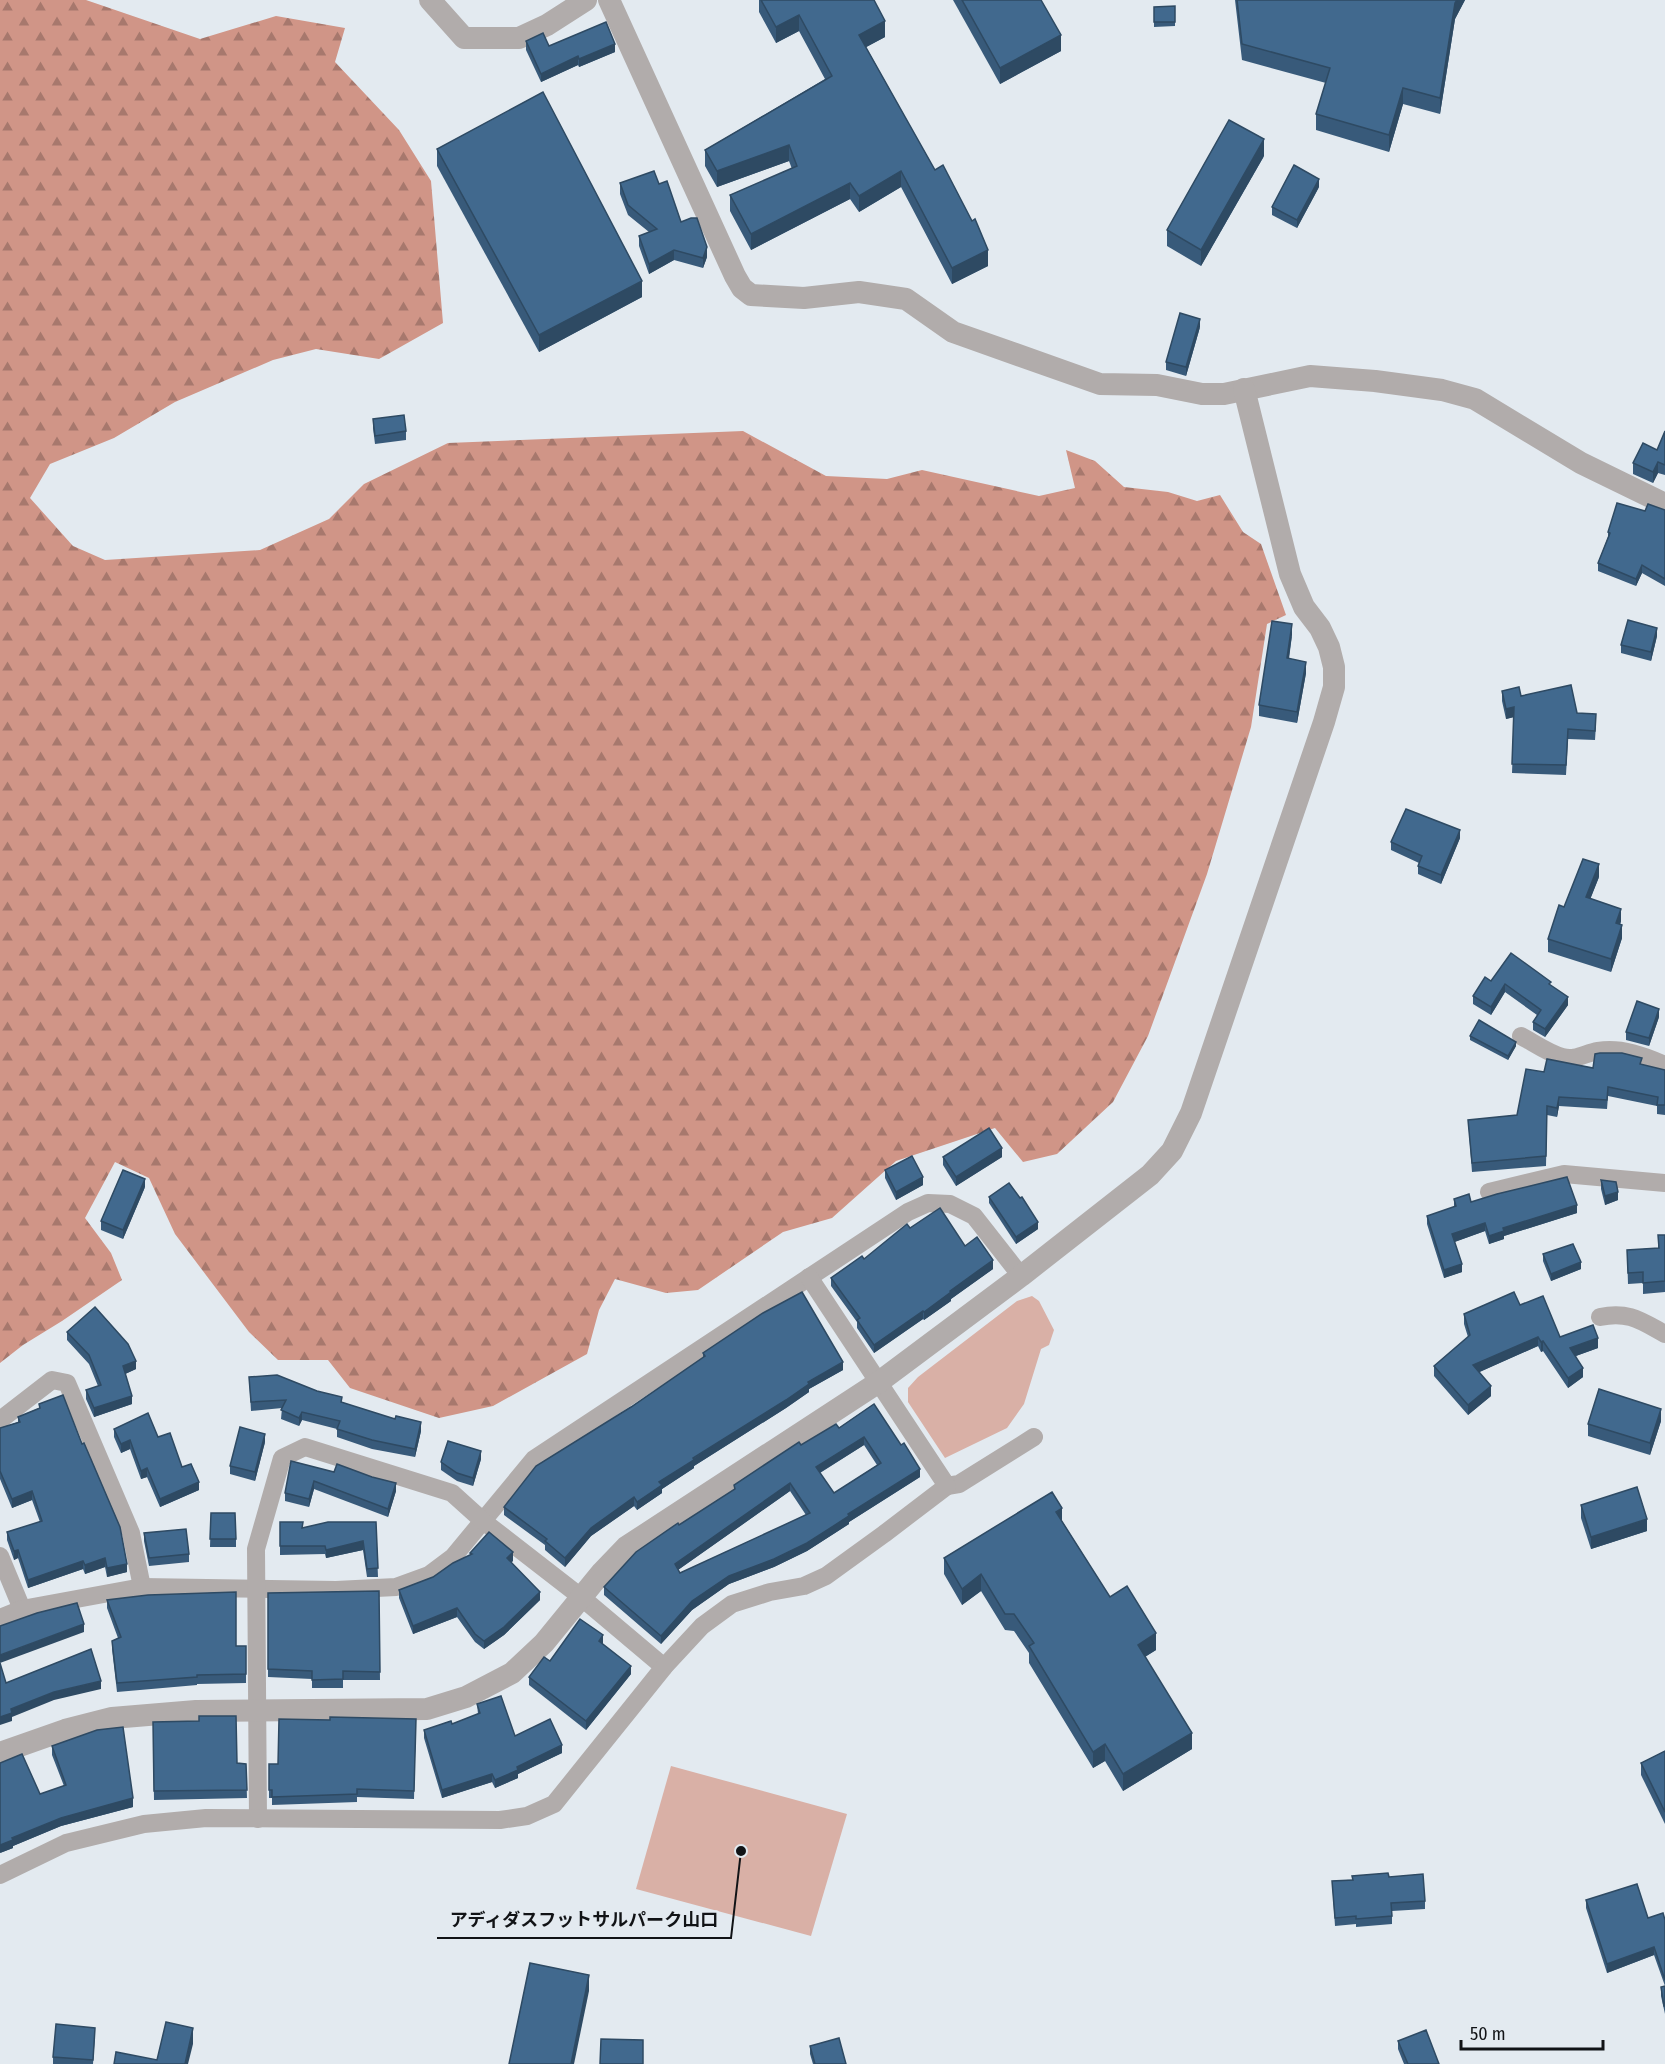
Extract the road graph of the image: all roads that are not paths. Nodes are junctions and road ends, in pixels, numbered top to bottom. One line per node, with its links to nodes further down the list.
1 (430, 0): 2 (street)
2 (586, 0)
3 (609, 0): 4 (street)
4 (1244, 389): 5 (street); 10 (street)
5 (1665, 504)
6 (1521, 1036): 7 (street)
7 (1665, 1065)
8 (1665, 1183): 9 (street)
9 (1489, 1192)
10 (1021, 1276): 11 (street); 14 (street)
11 (809, 1277): 14 (street); 18 (street)
12 (1600, 1317): 13 (street)
13 (1665, 1334)
14 (879, 1382): 17 (street); 22 (street)
15 (0, 1419): 20 (street)
16 (1034, 1437): 17 (street)
17 (946, 1486): 25 (street)
18 (483, 1521): 21 (street); 21 (street); 22 (street)
19 (0, 1556): 23 (street)
20 (142, 1587): 21 (street); 23 (street)
21 (256, 1588): 26 (street)
22 (581, 1597): 25 (street); 26 (street)
23 (22, 1609): 24 (street)
24 (0, 1618)
25 (664, 1667): 28 (street)
26 (256, 1710): 27 (street); 28 (street)
27 (0, 1753)
28 (258, 1819): 29 (street)
29 (0, 1875)

